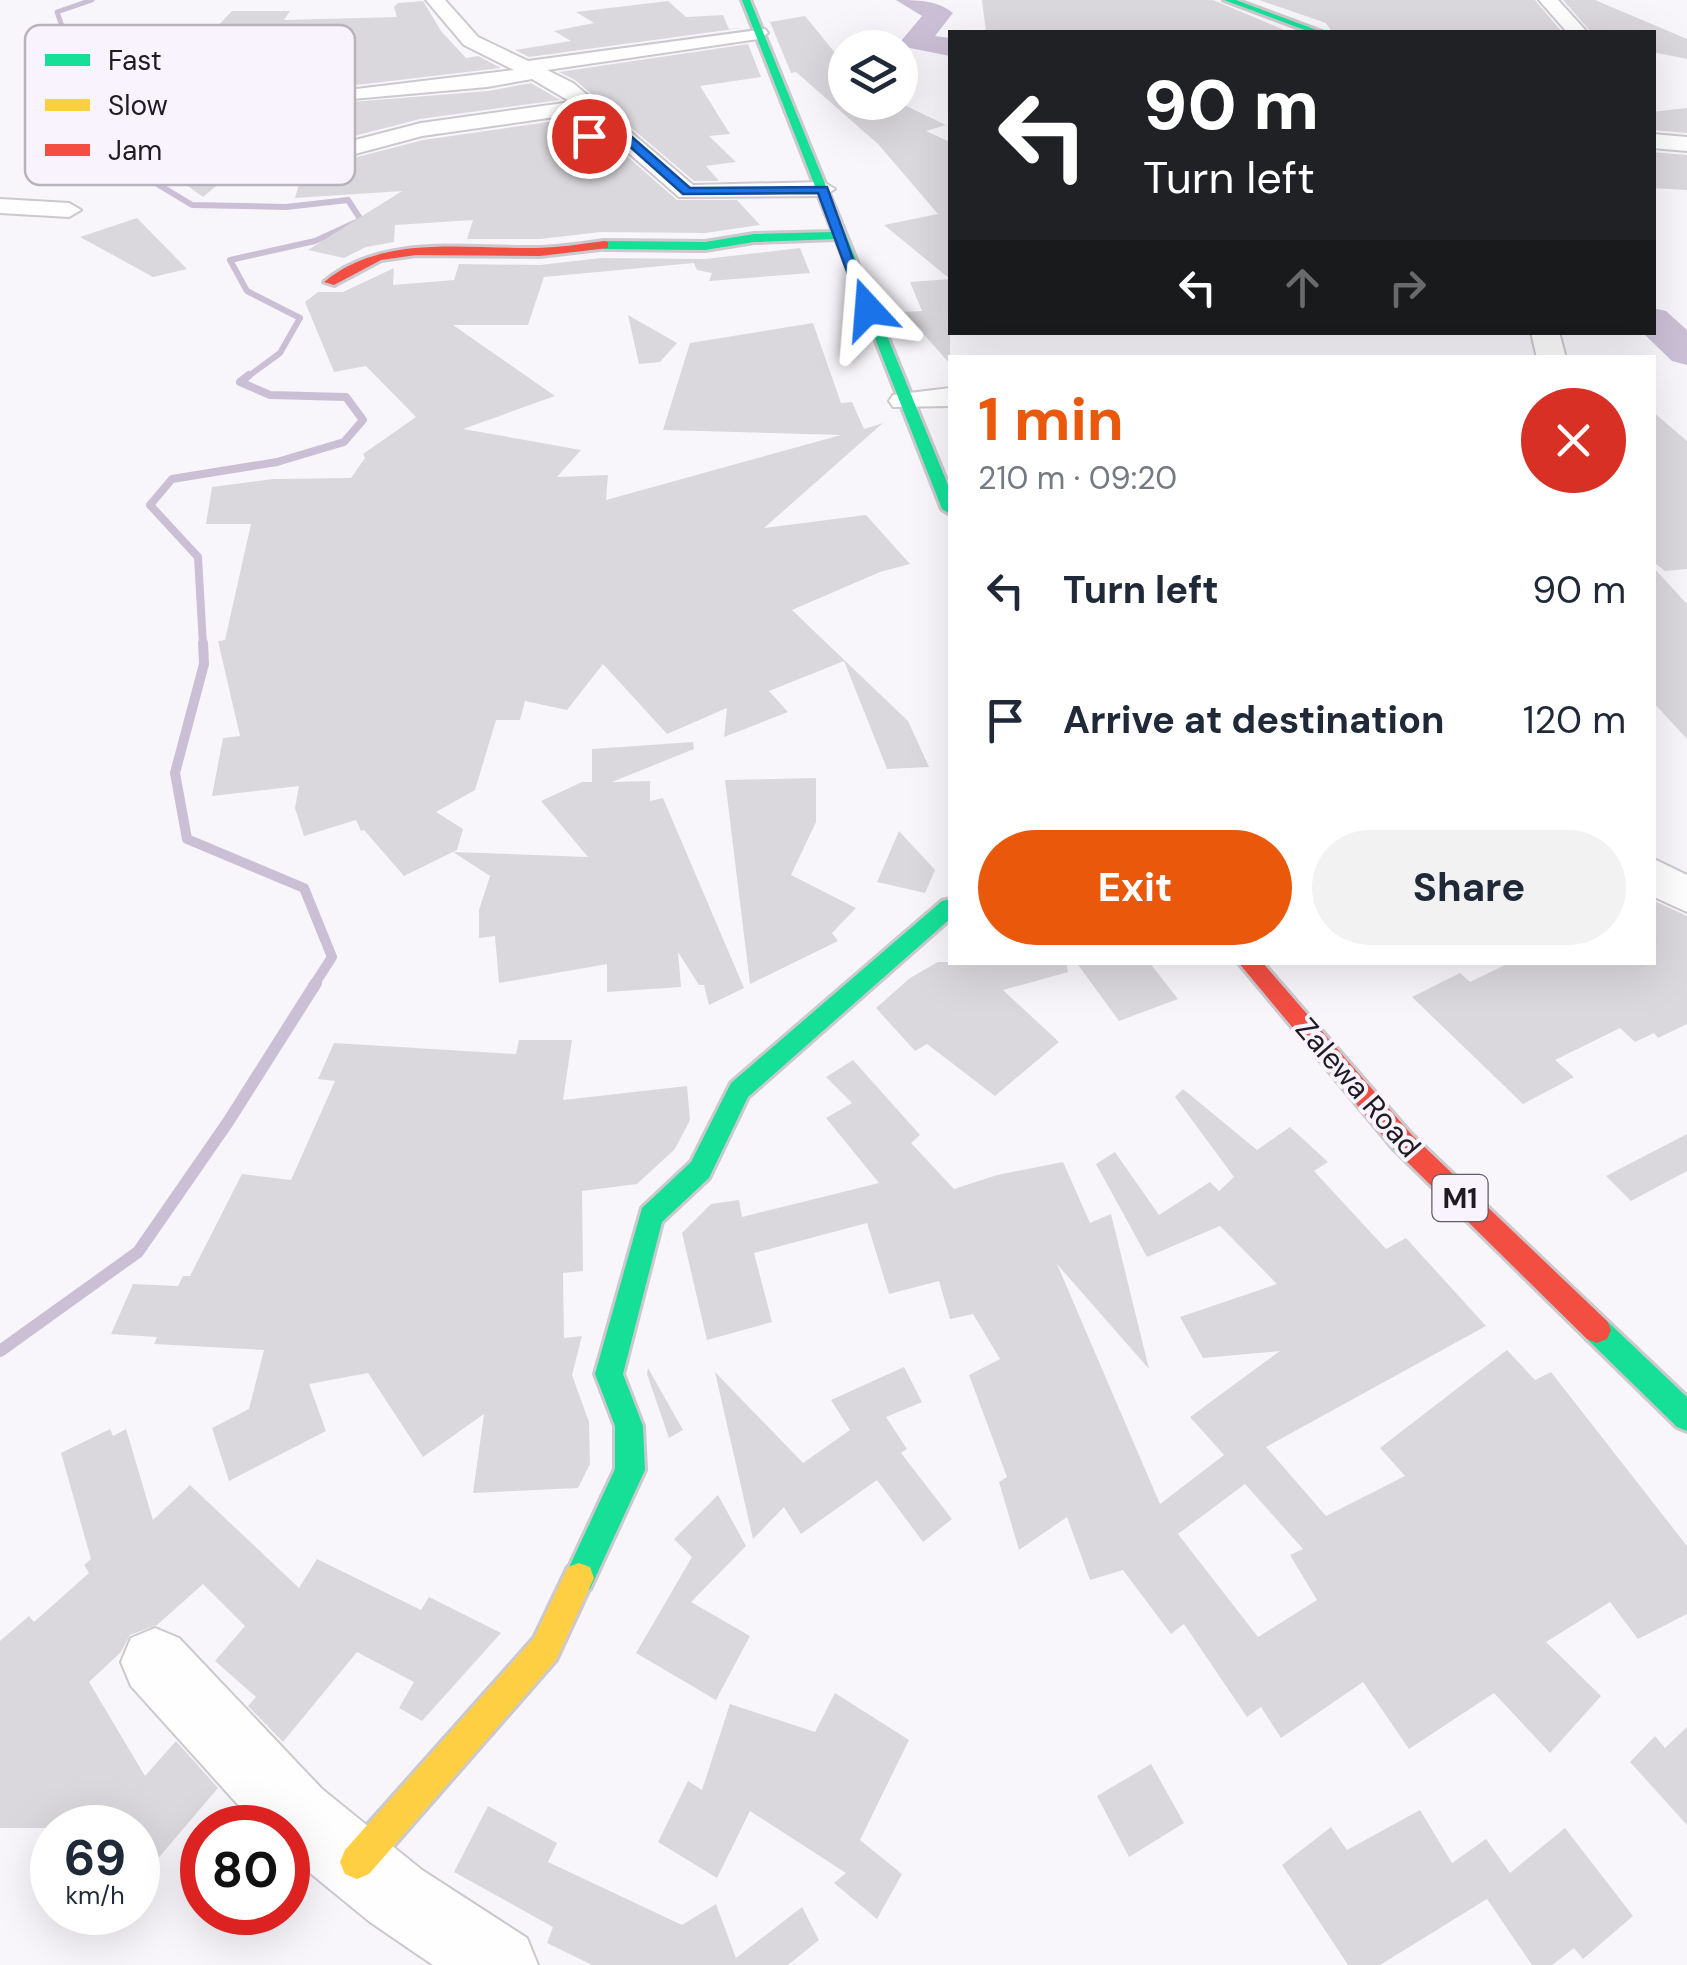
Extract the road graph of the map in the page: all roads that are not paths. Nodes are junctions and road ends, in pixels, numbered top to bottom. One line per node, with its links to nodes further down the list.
1 (435, 0): 8 (street)
2 (746, 0): 7 (main road)
3 (1228, 0): 5 (main road)
4 (1548, 0): 6 (street)
5 (1311, 30)
6 (1575, 30)
7 (758, 33): 10 (street); 20 (main road)
8 (496, 53): 9 (street); 10 (street)
9 (461, 59)
10 (530, 70): 11 (street); 12 (street)
11 (355, 81)
12 (588, 106): 13 (street); 17 (street)
13 (620, 132): 14 (street); 20 (street)
14 (584, 137)
15 (1656, 141): 16 (street)
16 (1687, 144)
17 (355, 147)
18 (444, 150): 19 (street)
19 (383, 158)
20 (822, 189): 23 (main road)
21 (0, 206): 22 (street)
22 (69, 210)
23 (843, 236): 24 (main road); 26 (main road)
24 (330, 282)
25 (948, 397): 26 (street)
26 (904, 401): 27 (main road)
27 (948, 504)
28 (1656, 877): 29 (street)
29 (1687, 896)
30 (948, 909): 34 (main road)
31 (1252, 965): 32 (main road, Zalewa Road / M1)
32 (1687, 1417)
33 (156, 1662): 34 (street)
34 (357, 1862): 35 (street)
35 (500, 1965)

